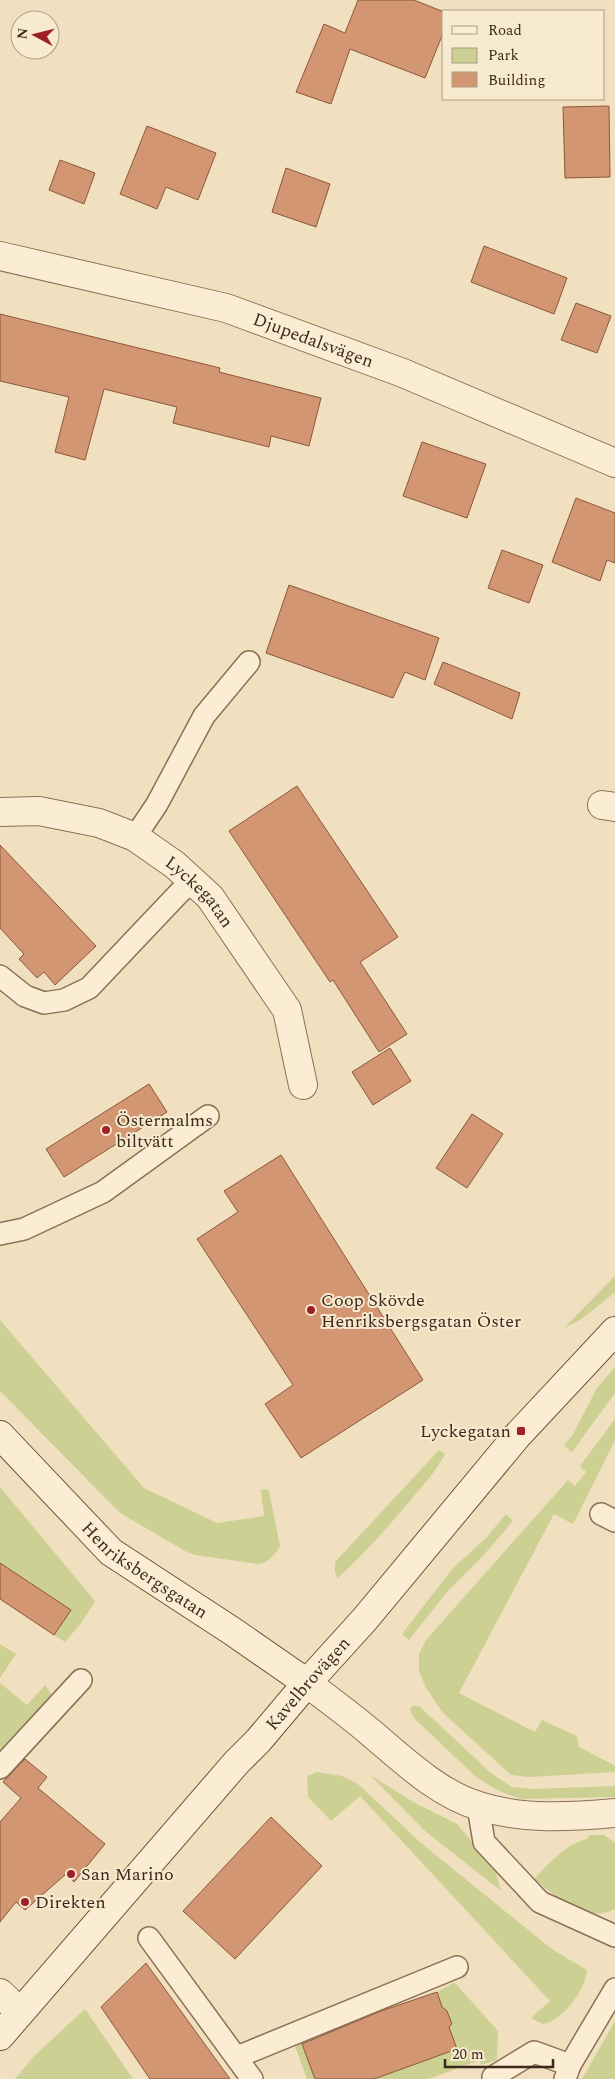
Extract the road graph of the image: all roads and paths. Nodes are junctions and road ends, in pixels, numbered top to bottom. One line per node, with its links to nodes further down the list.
1 (0, 256): 2 (street, Djupedalsvägen)
2 (615, 463)
3 (248, 662): 5 (lane)
4 (0, 812): 5 (street, Lyckegatan)
5 (136, 837): 6 (street, Lyckegatan)
6 (193, 882): 7 (lane); 8 (street, Lyckegatan)
7 (0, 976)
8 (303, 1085)
9 (208, 1116): 10 (lane)
10 (0, 1234)
11 (615, 1332): 14 (street, Kavelbrovägen)
12 (0, 1435): 14 (street, Henriksbergsgatan)
13 (81, 1680): 15 (lane)
14 (307, 1683): 16 (street, Henriksbergsgatan); 23 (street, Kavelbrovägen)
15 (0, 1768)
16 (478, 1806): 17 (street, Henriksbergsgatan); 18 (lane)
17 (615, 1813)
18 (615, 1936)
19 (149, 1938): 25 (lane)
20 (457, 1967): 25 (lane)
21 (615, 1989): 26 (lane)
22 (0, 1993): 23 (street)
23 (20, 2012): 24 (street, Kavelbrovägen)
24 (0, 2036)
25 (237, 2057): 28 (lane)
26 (567, 2072): 27 (lane)
27 (493, 2077)
28 (252, 2079)

